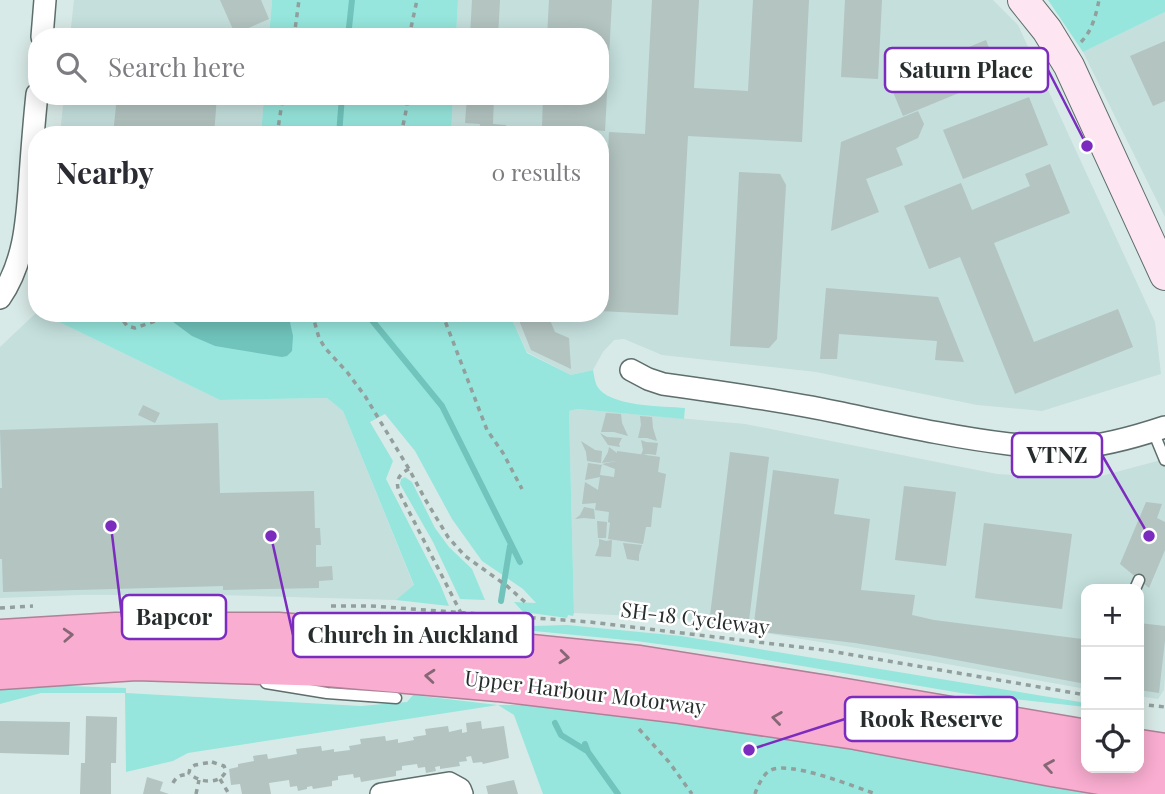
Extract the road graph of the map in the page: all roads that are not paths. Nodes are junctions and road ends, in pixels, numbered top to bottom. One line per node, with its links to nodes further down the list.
1 (45, 0): 3 (street)
2 (1023, 0): 7 (main road)
3 (43, 28)
4 (36, 105): 5 (street)
5 (34, 126)
6 (28, 203): 8 (street)
7 (1165, 275)
8 (0, 298)
9 (631, 370): 10 (street)
10 (1159, 429): 11 (lane)
11 (1165, 460)
12 (0, 639): 18 (highway, Upper Harbour Motorway, one-way to 18)
13 (136, 661): 14 (highway, Upper Harbour Motorway); 15 (lane); 25 (highway, Upper Harbour Motorway, one-way to 13)
14 (0, 670)
15 (218, 675)
16 (259, 681): 17 (lane)
17 (396, 698)
18 (1029, 729): 19 (highway); 22 (highway, Upper Harbour Motorway)
19 (1081, 730)
20 (1144, 730): 21 (highway)
21 (1165, 732)
22 (1081, 738)
23 (1144, 750): 24 (highway)
24 (1165, 753)
25 (1165, 786)
26 (418, 791): 27 (street); 28 (street)
27 (381, 794)
28 (463, 794)

